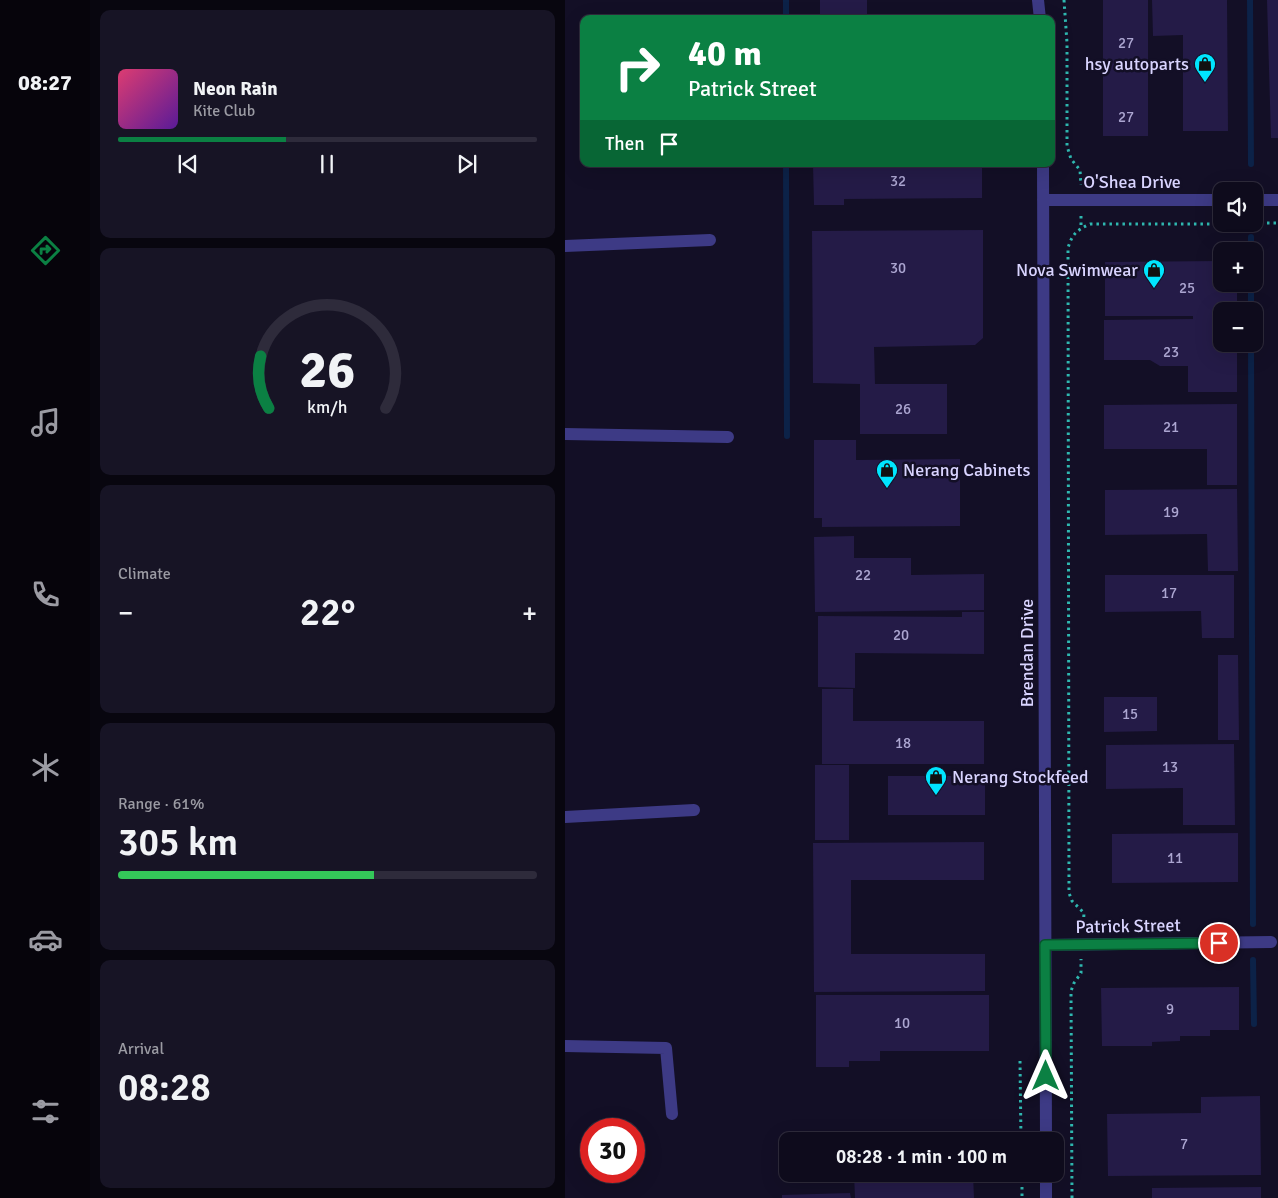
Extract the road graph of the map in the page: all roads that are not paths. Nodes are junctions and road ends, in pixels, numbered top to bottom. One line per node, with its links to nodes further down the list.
1 (1038, 0): 2 (street)
2 (1040, 15)
3 (1043, 167): 4 (street, Brendan Drive)
4 (1043, 200): 5 (street, O'Shea Drive); 15 (street, Brendan Drive)
5 (1213, 200)
6 (1263, 200): 7 (street)
7 (1278, 200)
8 (711, 240): 9 (street)
9 (565, 246)
10 (565, 434): 11 (street)
11 (728, 437)
12 (694, 810): 13 (street)
13 (565, 817)
14 (1271, 942): 15 (street, Patrick Street)
15 (1045, 945): 18 (street, Brendan Drive)
16 (565, 1046): 17 (street)
17 (671, 1114)
18 (1046, 1132)
19 (1046, 1182): 20 (street)
20 (1047, 1198)

